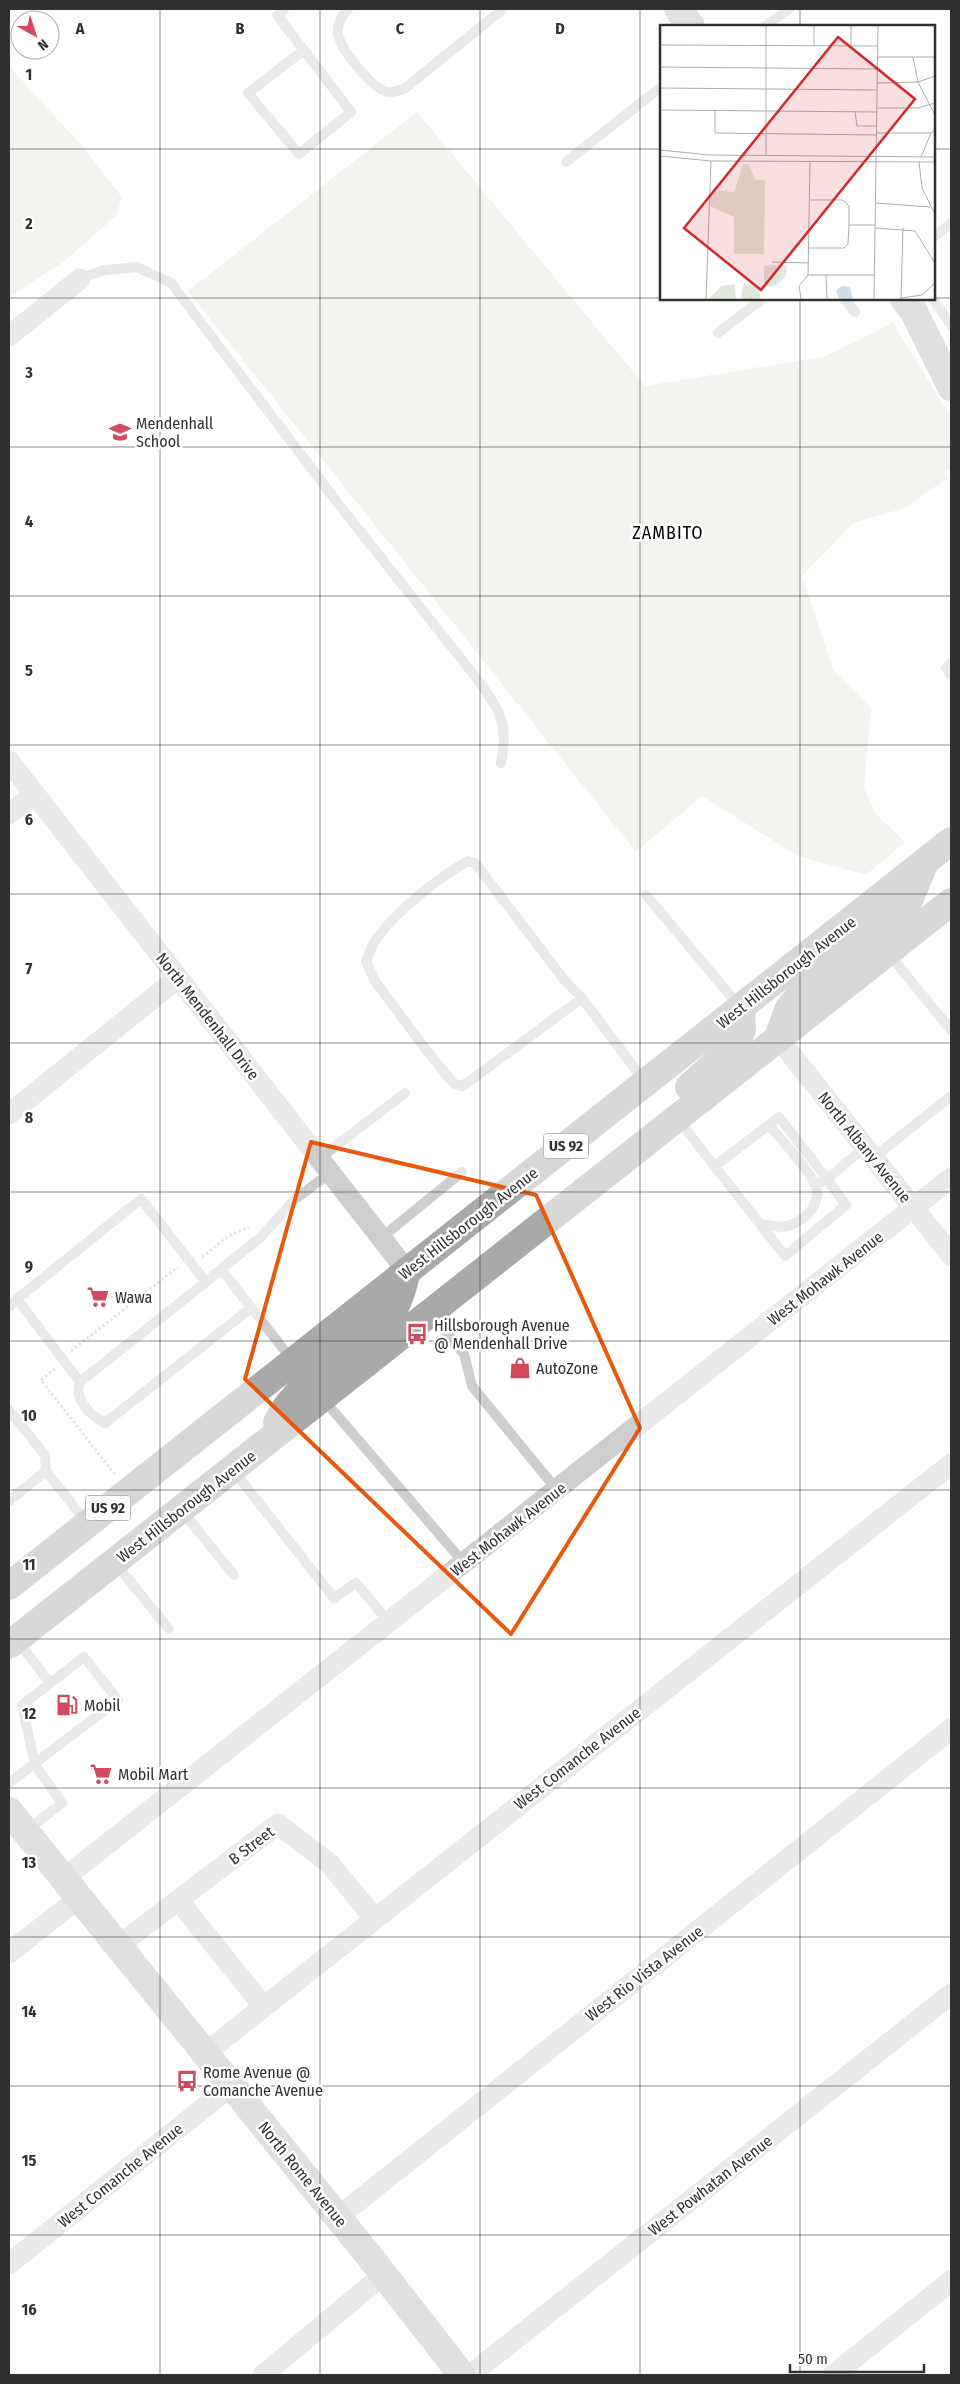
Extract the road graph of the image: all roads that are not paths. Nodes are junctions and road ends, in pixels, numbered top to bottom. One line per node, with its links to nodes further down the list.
1 (284, 9): 8 (lane)
2 (348, 9): 3 (lane)
3 (503, 9)
4 (678, 9): 6 (street)
5 (789, 9): 7 (lane)
6 (690, 25)
7 (766, 25)
8 (304, 50): 8 (lane)
9 (660, 88): 10 (lane)
10 (566, 162)
11 (951, 223): 12 (lane)
12 (935, 236)
13 (80, 279): 21 (street); 26 (lane)
14 (761, 300): 20 (lane)
15 (845, 300): 18 (lane)
16 (905, 300): 22 (street)
17 (935, 300): 19 (lane)
18 (855, 312)
19 (951, 324)
20 (718, 333)
21 (9, 336)
22 (951, 387)
23 (951, 663): 24 (lane)
24 (951, 675)
25 (9, 761): 27 (street, North Mendenhall Drive)
26 (501, 763)
27 (35, 794): 28 (street); 34 (street, North Mendenhall Drive)
28 (9, 814)
29 (951, 841): 30 (main road, West Hillsborough Avenue / US 92)
30 (925, 863): 36 (main road, West Hillsborough Avenue / US 92); 38 (main road)
31 (646, 895): 36 (lane)
32 (951, 902): 33 (main road, West Hillsborough Avenue / US 92)
33 (887, 953): 37 (lane); 38 (main road, West Hillsborough Avenue / US 92)
34 (178, 978): 42 (street); 47 (street, North Mendenhall Drive)
35 (582, 998): 35 (lane); 39 (lane)
36 (741, 1008): 39 (main road, West Hillsborough Avenue / US 92); 45 (main road)
37 (951, 1030)
38 (778, 1038): 43 (main road, West Hillsborough Avenue / US 92); 46 (street, North Albany Avenue)
39 (646, 1083): 58 (main road, West Hillsborough Avenue / US 92)
40 (405, 1093): 47 (lane)
41 (951, 1096): 46 (lane)
42 (9, 1114)
43 (677, 1118): 45 (main road, West Hillsborough Avenue / US 92); 48 (lane)
44 (769, 1125): 48 (lane); 51 (lane); 52 (lane)
45 (635, 1151): 63 (main road, West Hillsborough Avenue / US 92)
46 (869, 1152): 51 (lane); 53 (street, North Albany Avenue)
47 (324, 1166): 55 (street, North Mendenhall Drive); 57 (lane)
48 (715, 1166): 54 (lane)
49 (462, 1172): 55 (lane)
50 (951, 1178): 53 (street, West Mohawk Avenue)
51 (827, 1179): 52 (lane); 54 (lane)
52 (816, 1185): 54 (lane)
53 (913, 1208): 56 (street, North Albany Avenue); 72 (street, West Mohawk Avenue)
54 (760, 1224)
55 (381, 1238): 58 (street, North Mendenhall Drive)
56 (951, 1255)
57 (221, 1270): 59 (lane); 62 (lane)
58 (407, 1271): 64 (main road, West Hillsborough Avenue / US 92); 68 (main road)
59 (206, 1282): 60 (lane); 65 (lane)
60 (17, 1299): 61 (lane); 65 (lane)
61 (9, 1307)
62 (251, 1308): 64 (lane); 65 (lane)
63 (431, 1313): 66 (main road, West Hillsborough Avenue / US 92); 72 (lane)
64 (293, 1361): 75 (main road, West Hillsborough Avenue / US 92)
65 (80, 1382)
66 (322, 1399): 68 (main road, West Hillsborough Avenue / US 92); 77 (lane)
67 (9, 1410): 71 (lane)
68 (266, 1443): 70 (main road, West Hillsborough Avenue / US 92)
69 (951, 1464): 90 (street, West Comanche Avenue)
70 (233, 1469): 74 (main road, West Hillsborough Avenue / US 92); 80 (lane)
71 (46, 1471): 73 (lane); 75 (lane)
72 (557, 1490): 77 (street, West Mohawk Avenue)
73 (9, 1501)
74 (181, 1510): 76 (main road, West Hillsborough Avenue / US 92); 78 (lane)
75 (88, 1524): 79 (main road, West Hillsborough Avenue / US 92)
76 (114, 1562): 81 (lane); 82 (main road, West Hillsborough Avenue / US 92)
77 (464, 1563): 80 (street, West Mohawk Avenue)
78 (234, 1575)
79 (9, 1586)
80 (389, 1622): 88 (street, West Mohawk Avenue)
81 (169, 1629)
82 (12, 1642): 83 (lane)
83 (50, 1683): 85 (lane); 85 (lane)
84 (951, 1729): 97 (street, West Rio Vista Avenue)
85 (35, 1765): 86 (lane); 87 (lane)
86 (9, 1783)
87 (17, 1821): 88 (street, North Rome Avenue)
88 (71, 1888): 91 (street, North Rome Avenue); 92 (street, West Mohawk Avenue)
89 (178, 1900): 90 (street, B Street); 91 (street, B Street); 94 (street)
90 (374, 1918): 94 (street, West Comanche Avenue)
91 (118, 1946): 95 (street, North Rome Avenue)
92 (9, 1953)
93 (951, 1994): 103 (street, West Powhatan Avenue)
94 (264, 2007): 95 (street, West Comanche Avenue)
95 (204, 2054): 96 (street, North Rome Avenue)
96 (231, 2086): 97 (street, North Rome Avenue); 98 (street, West Comanche Avenue)
97 (338, 2217): 99 (street, North Rome Avenue)
98 (9, 2264)
99 (384, 2274): 101 (street); 102 (street, North Rome Avenue)
100 (951, 2281): 104 (street)
101 (263, 2375)
102 (462, 2375)
103 (470, 2375)
104 (833, 2375)

